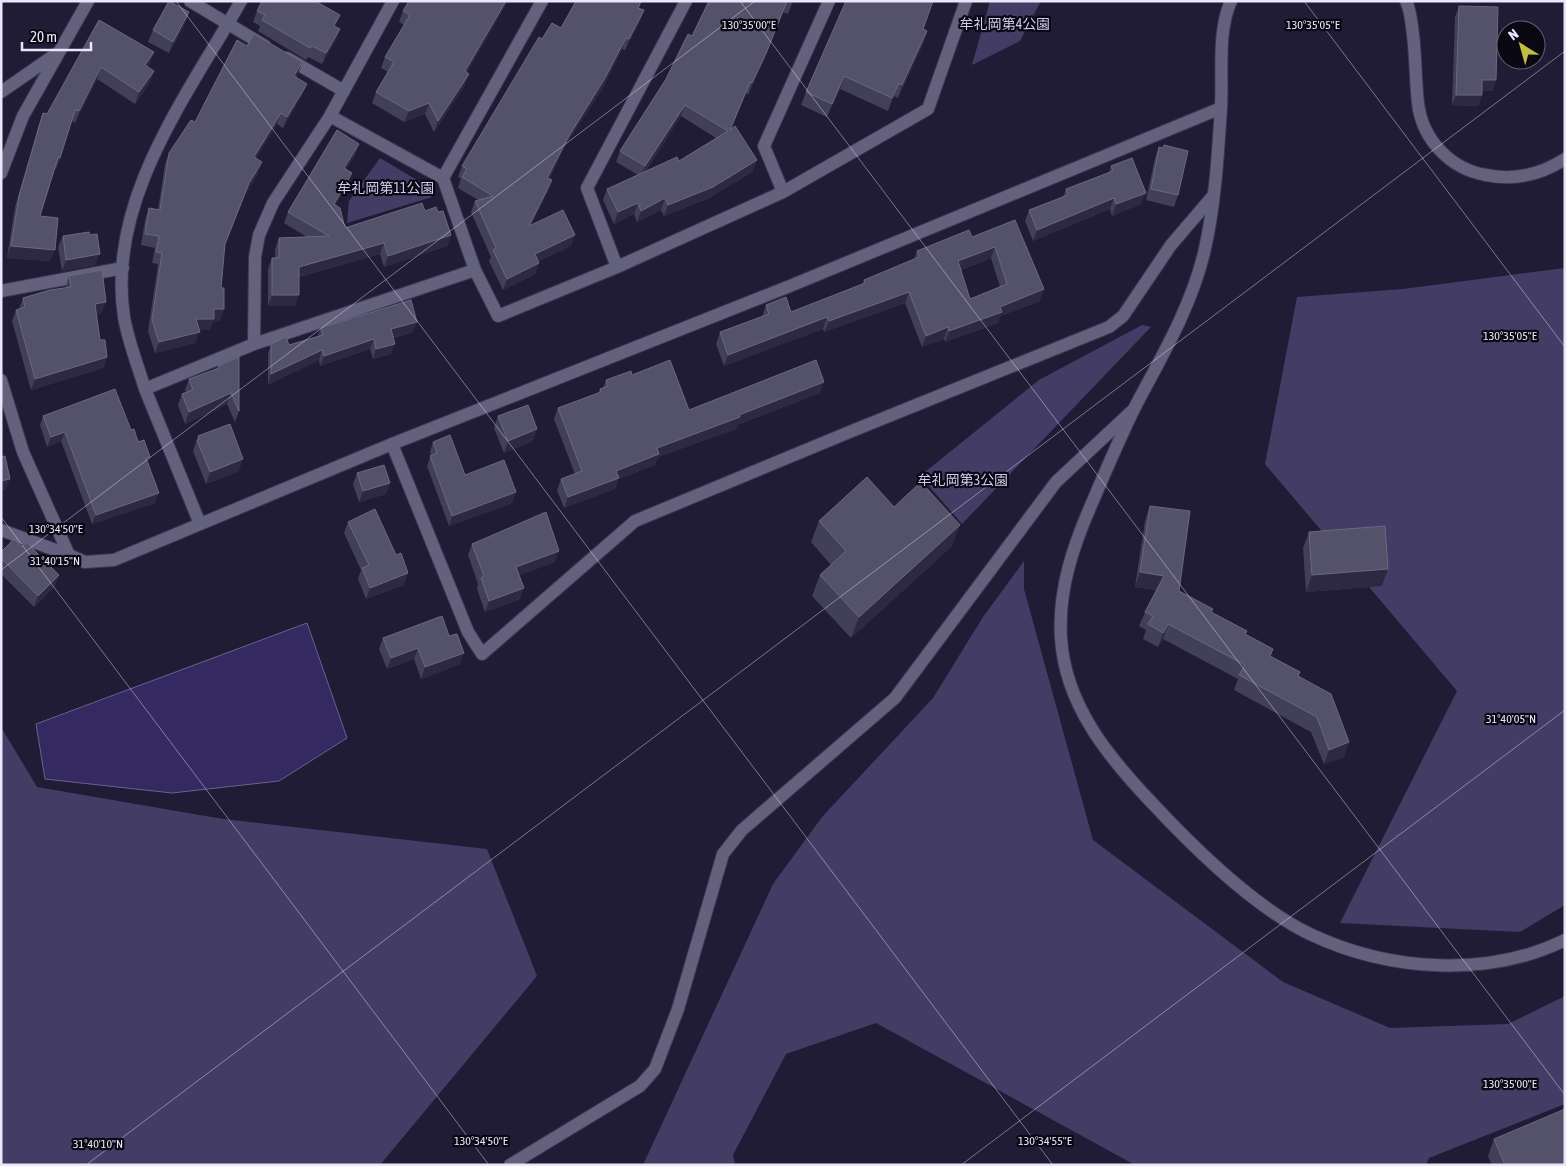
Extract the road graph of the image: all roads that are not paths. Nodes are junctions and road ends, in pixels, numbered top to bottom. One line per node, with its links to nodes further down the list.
1 (88, 1): 12 (street)
2 (190, 1): 11 (street)
3 (242, 1): 11 (street)
4 (393, 1): 13 (street)
5 (542, 1): 19 (street)
6 (686, 1): 22 (street)
7 (829, 1): 20 (street)
8 (966, 1): 20 (street)
9 (1231, 1): 15 (street)
10 (1406, 1): 17 (street)
11 (228, 24): 13 (street); 23 (street)
12 (56, 54): 14 (street); 18 (street)
13 (344, 91): 16 (street)
14 (1, 92)
15 (1221, 108): 21 (street); 30 (street)
16 (330, 116): 19 (street); 26 (street)
17 (1565, 159)
18 (1, 173)
19 (443, 178): 24 (street)
20 (784, 192): 22 (street)
21 (1213, 196): 29 (street); 30 (street)
22 (617, 267): 24 (street)
23 (123, 268): 25 (street); 28 (street)
24 (474, 270): 26 (street)
25 (1, 291)
26 (254, 344): 28 (street)
27 (1, 380): 33 (street)
28 (146, 389): 31 (street)
29 (1134, 409): 34 (street); 35 (street)
30 (392, 444): 31 (street)
31 (200, 524): 33 (street)
32 (1, 530): 33 (street)
33 (69, 555)
34 (1565, 940)
35 (510, 1165)

